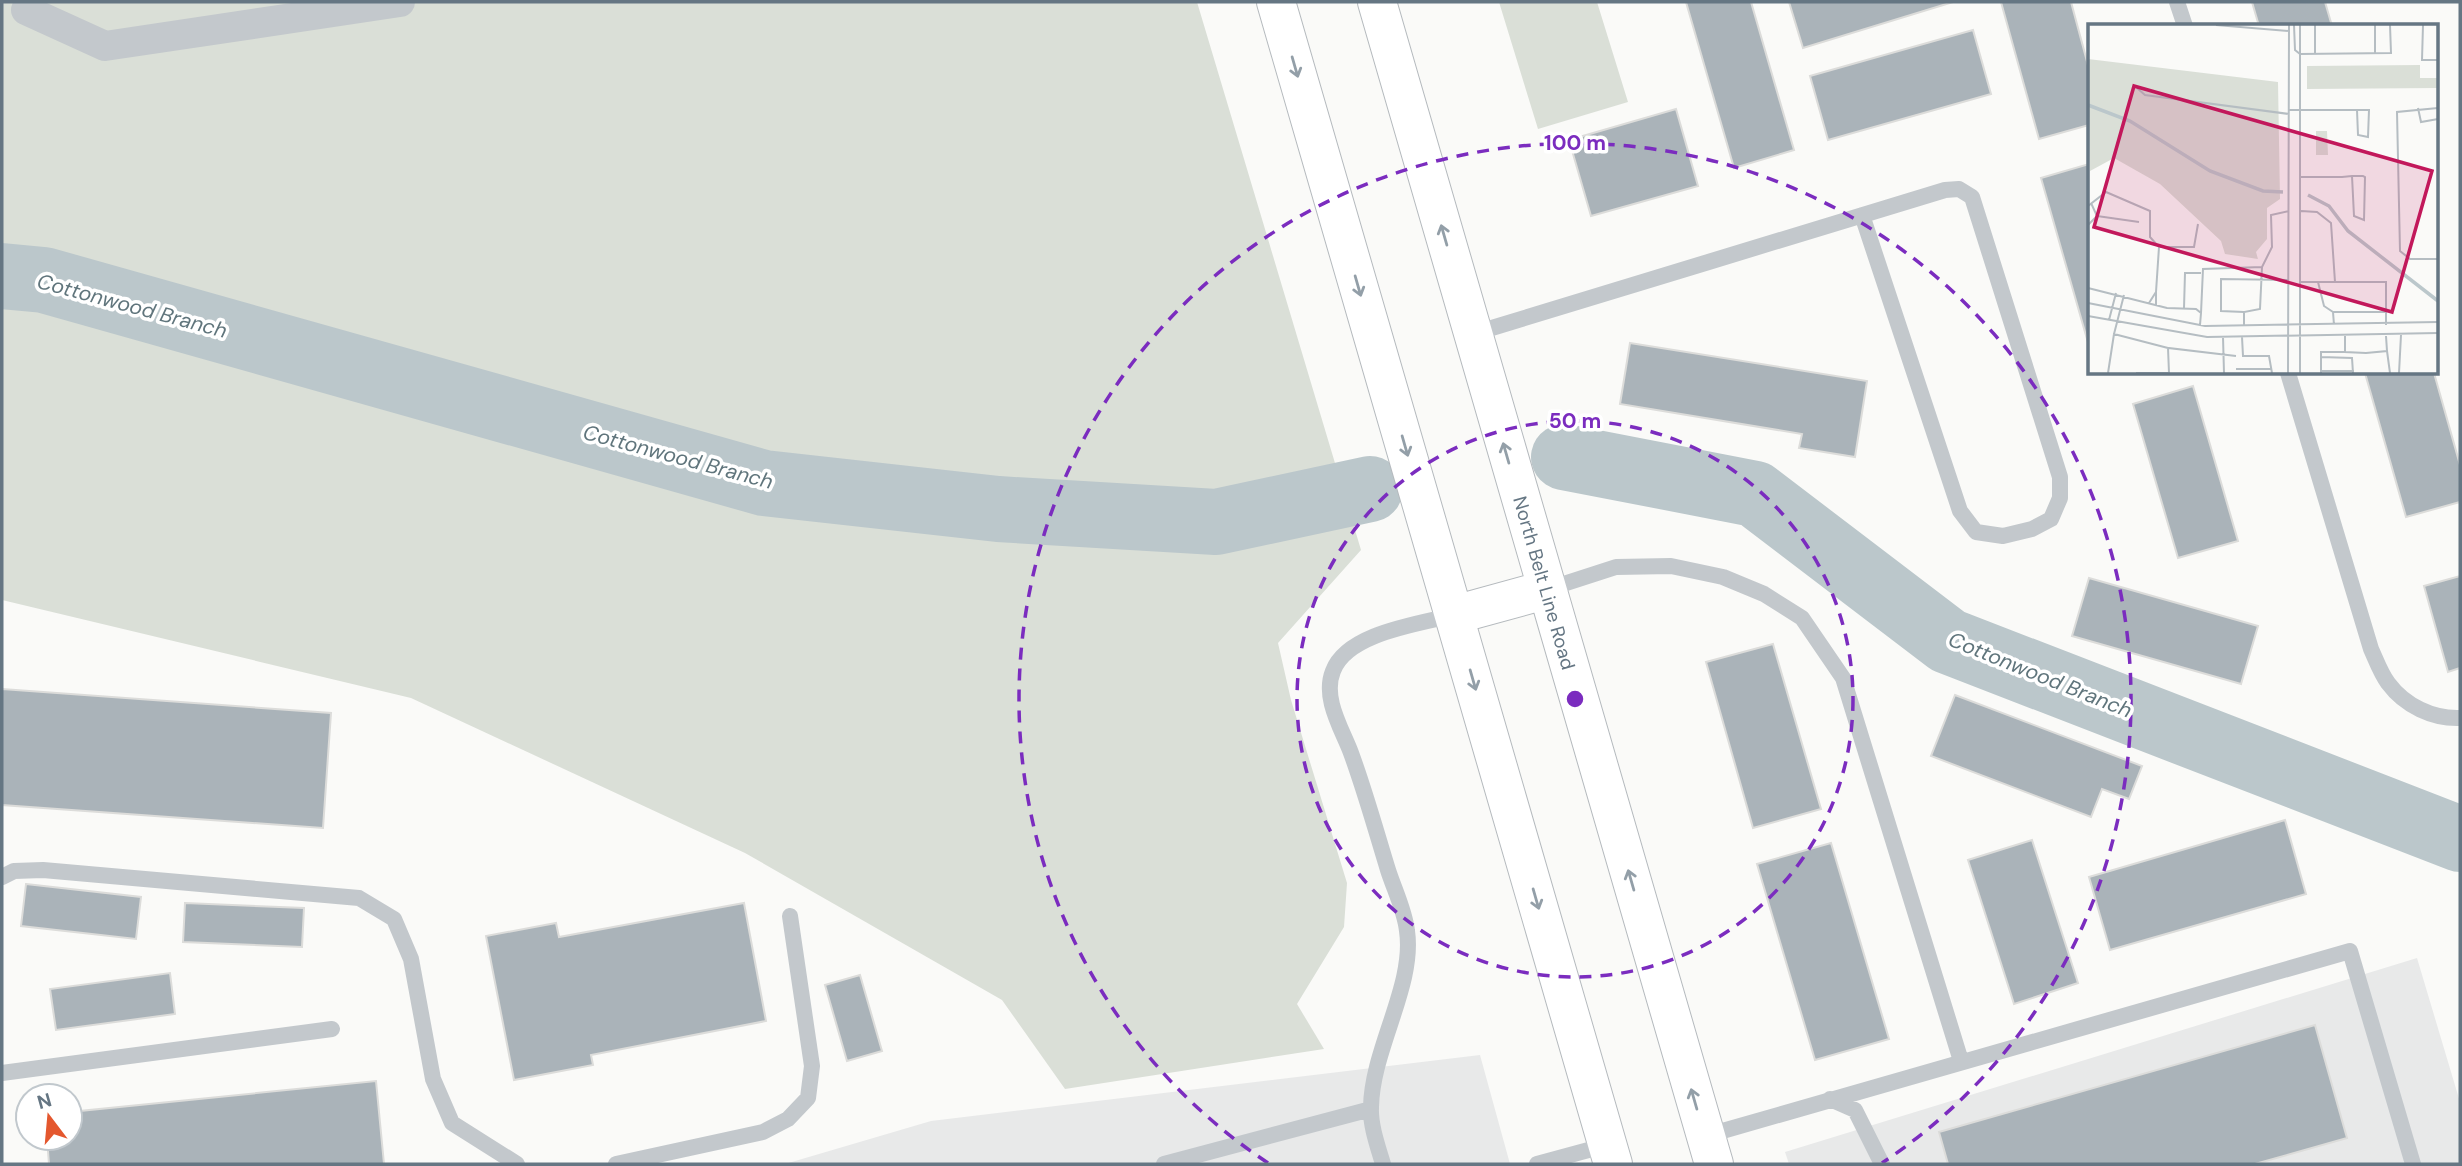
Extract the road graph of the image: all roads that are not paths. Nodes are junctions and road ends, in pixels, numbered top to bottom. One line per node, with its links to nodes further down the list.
1 (400, 2): 5 (street)
2 (1276, 2): 11 (main road, one-way to 11)
3 (1377, 2): 8 (main road, North Belt Line Road, one-way to 3)
4 (2177, 2): 6 (lane)
5 (26, 9)
6 (2184, 24)
7 (1862, 215): 7 (lane); 8 (lane)
8 (1472, 334): 10 (main road, North Belt Line Road, one-way to 8)
9 (2288, 374): 12 (lane)
10 (1545, 590): 11 (main road); 16 (lane); 20 (main road, North Belt Line Road, one-way to 10)
11 (1454, 615): 19 (lane); 21 (main road, one-way to 21)
12 (2460, 718)
13 (2, 877): 22 (lane)
14 (790, 916): 23 (lane)
15 (332, 1029): 17 (lane)
16 (1961, 1061): 18 (lane); 28 (lane)
17 (2, 1073)
18 (1830, 1100): 20 (lane); 27 (lane)
19 (1371, 1109): 24 (lane); 25 (lane)
20 (1710, 1150)
21 (1610, 1155): 26 (lane)
22 (517, 1164)
23 (616, 1164)
24 (1164, 1164)
25 (1383, 1164)
26 (1537, 1164)
27 (1882, 1164)
28 (2413, 1164)

